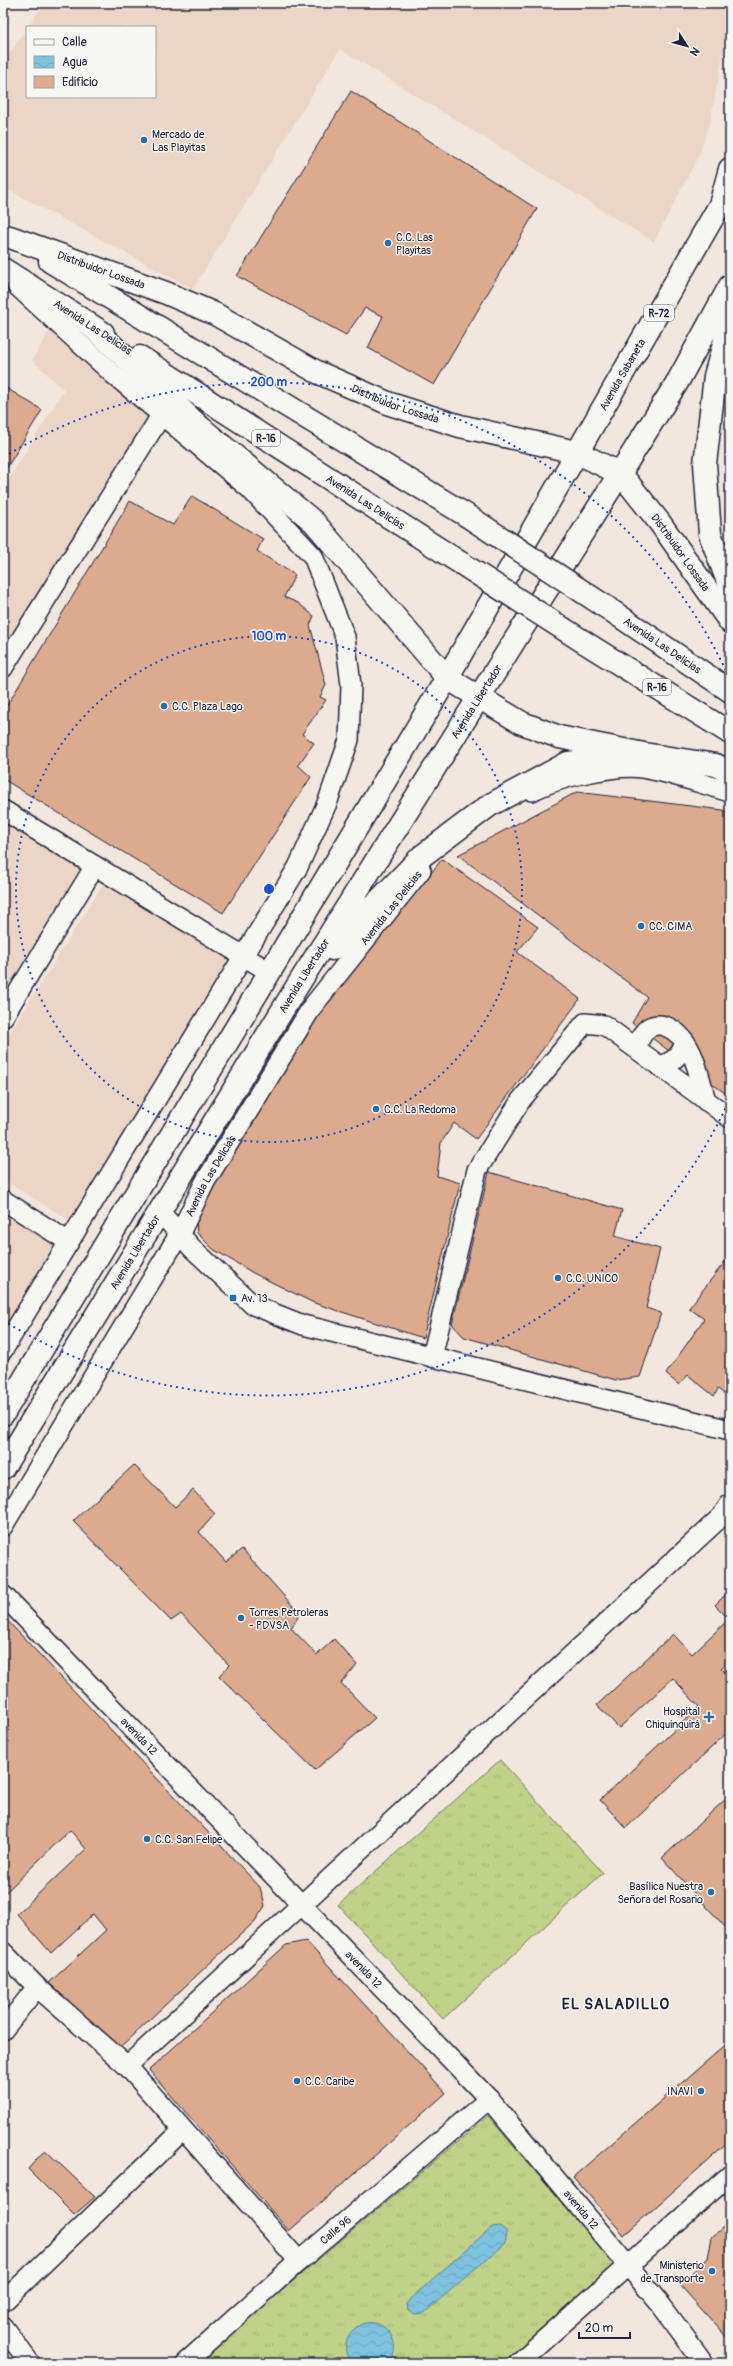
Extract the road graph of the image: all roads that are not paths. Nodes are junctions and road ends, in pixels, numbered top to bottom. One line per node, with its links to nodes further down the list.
1 (730, 168): 9 (main road, Avenida Sabaneta / R-72)
2 (6, 235): 9 (main road, Distribuidor Lossada); 15 (main road, Avenida Las Delicias, bridge)
3 (3, 269): 7 (main road, Avenida Las Delicias / R-16)
4 (3, 273): 8 (street)
5 (730, 286): 10 (main road)
6 (730, 322): 11 (main road)
7 (90, 325): 14 (main road); 17 (main road, Avenida Las Delicias / R-16, bridge)
8 (162, 414): 13 (street); 23 (street)
9 (576, 452): 10 (main road, Distribuidor Lossada); 14 (main road, R-72)
10 (617, 481): 12 (main road, Distribuidor Lossada); 16 (main road, Avenida Libertador)
11 (730, 587)
12 (730, 622)
13 (3, 668)
14 (447, 678): 16 (main road); 24 (main road, R-72)
15 (730, 691)
16 (477, 698): 18 (main road); 25 (main road, Avenida Libertador)
17 (730, 733)
18 (644, 754): 19 (main road); 25 (main road)
19 (730, 772)
20 (730, 792): 34 (street, Avenida Las Delicias)
21 (3, 810): 22 (street)
22 (95, 866): 23 (street); 26 (street)
23 (244, 958): 24 (street); 35 (street)
24 (270, 972): 38 (main road, R-72)
25 (296, 988): 33 (main road, Avenida Libertador)
26 (3, 1017)
27 (685, 1042): 28 (street); 29 (street); 30 (street)
28 (635, 1047): 29 (street); 37 (street)
29 (659, 1066): 30 (street)
30 (706, 1101): 31 (street)
31 (730, 1118)
32 (3, 1200): 35 (street)
33 (160, 1212): 34 (street); 40 (main road, Avenida Libertador)
34 (180, 1233): 37 (street); 42 (street, Avenida Las Delicias)
35 (69, 1242): 36 (street)
36 (3, 1350)
37 (432, 1357): 39 (street)
38 (3, 1414)
39 (730, 1430)
40 (3, 1468)
41 (730, 1504): 44 (street)
42 (3, 1526)
43 (3, 1594): 44 (street, avenida 12)
44 (303, 1905): 48 (street); 49 (street, avenida 12)
45 (3, 1952): 46 (street)
46 (37, 1987): 47 (street); 48 (street)
47 (3, 2030)
48 (127, 2066): 50 (street)
49 (489, 2099): 52 (street, Calle 96); 53 (street, avenida 12)
50 (184, 2130): 52 (street); 54 (street)
51 (730, 2175): 53 (street)
52 (299, 2261): 57 (street, Calle 96)
53 (627, 2266): 58 (street); 59 (street, avenida 12)
54 (3, 2302)
55 (3, 2327): 56 (street)
56 (30, 2363)
57 (185, 2363)
58 (518, 2363)
59 (704, 2363)

